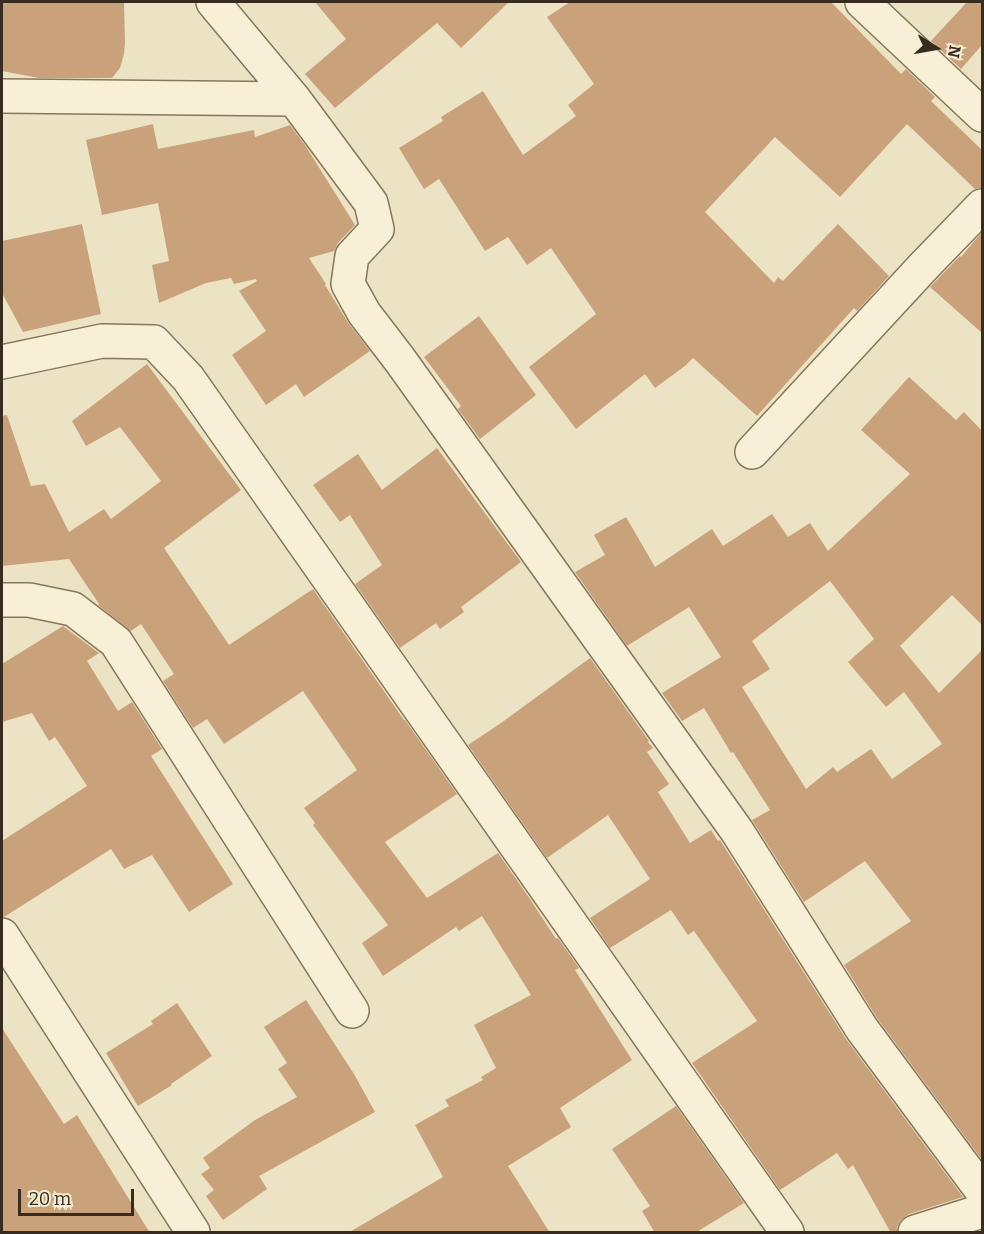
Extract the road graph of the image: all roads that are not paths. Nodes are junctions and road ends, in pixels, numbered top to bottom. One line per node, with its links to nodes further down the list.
1 (213, 2): 4 (street)
2 (862, 2): 5 (street)
3 (2, 96): 4 (street)
4 (294, 99): 12 (street)
5 (982, 115)
6 (982, 206): 8 (street)
7 (2, 362): 15 (street)
8 (752, 452)
9 (2, 600): 11 (street)
10 (2, 935): 14 (street)
11 (352, 1011)
12 (982, 1191)
13 (982, 1211): 16 (street)
14 (193, 1233)
15 (787, 1233)
16 (915, 1233)

